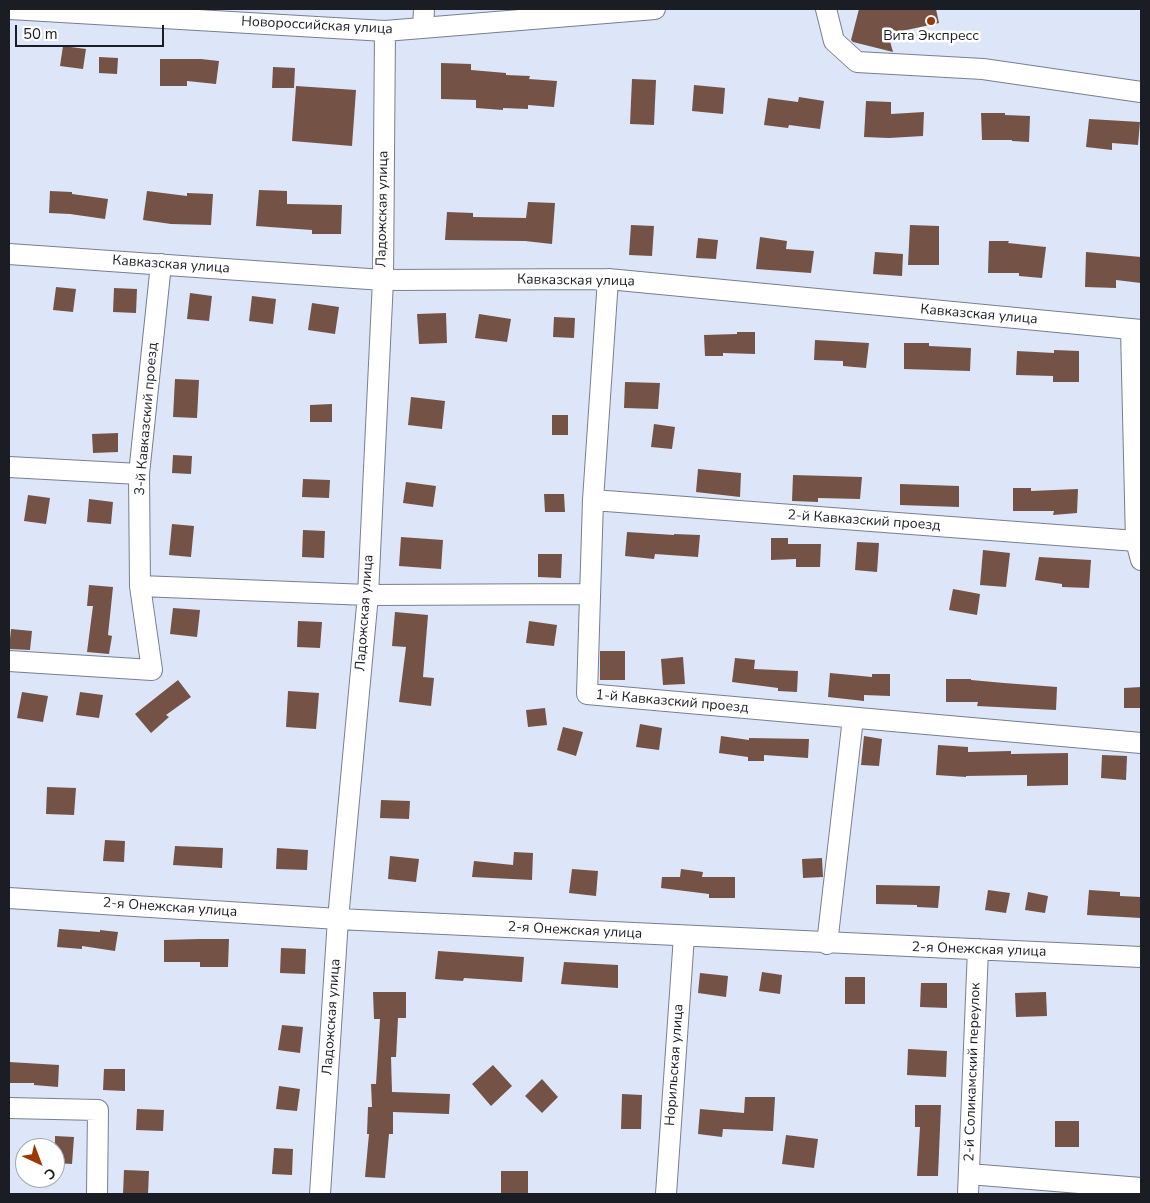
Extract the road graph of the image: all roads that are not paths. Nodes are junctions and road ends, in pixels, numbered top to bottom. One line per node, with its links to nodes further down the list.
1 (20, 9): 5 (street, Новороссийская улица)
2 (655, 9): 4 (street, Новороссийская улица)
3 (826, 9): 6 (street)
4 (423, 18): 5 (street, Новороссийская улица)
5 (385, 31): 10 (street, Ладожская улица)
6 (1141, 92)
7 (9, 254): 8 (street, Кавказская улица)
8 (161, 264): 10 (street, Кавказская улица); 13 (street, 3-й Кавказский проезд)
9 (608, 279): 10 (street, Кавказская улица); 11 (street, Кавказская улица); 14 (street, 1-й Кавказский проезд)
10 (383, 280): 18 (street, Ладожская улица)
11 (1136, 329): 15 (street)
12 (9, 467): 13 (street)
13 (139, 474): 16 (street, 3-й Кавказский проезд)
14 (592, 500): 15 (street, 2-й Кавказский проезд); 17 (street, 1-й Кавказский проезд)
15 (1138, 550)
16 (140, 586): 18 (street); 19 (street, 3-й Кавказский проезд)
17 (590, 594): 18 (street); 20 (street, 1-й Кавказский проезд)
18 (368, 595): 23 (street, Ладожская улица)
19 (9, 661)
20 (852, 718): 21 (street, 1-й Кавказский проезд); 25 (street)
21 (1141, 743)
22 (9, 898): 23 (street, 2-я Онежская улица)
23 (338, 919): 24 (street, 2-я Онежская улица); 32 (street, Ладожская улица)
24 (684, 936): 25 (street, 2-я Онежская улица); 33 (street, Норильская улица)
25 (827, 944): 26 (street, 2-я Онежская улица)
26 (978, 949): 27 (street, 2-я Онежская улица); 29 (street, 2-й Соликамский переулок)
27 (1141, 957)
28 (9, 1108): 31 (street)
29 (969, 1174): 30 (street); 34 (street, 2-й Соликамский переулок)
30 (1141, 1188)
31 (97, 1194)
32 (320, 1194)
33 (666, 1194)
34 (968, 1194)

